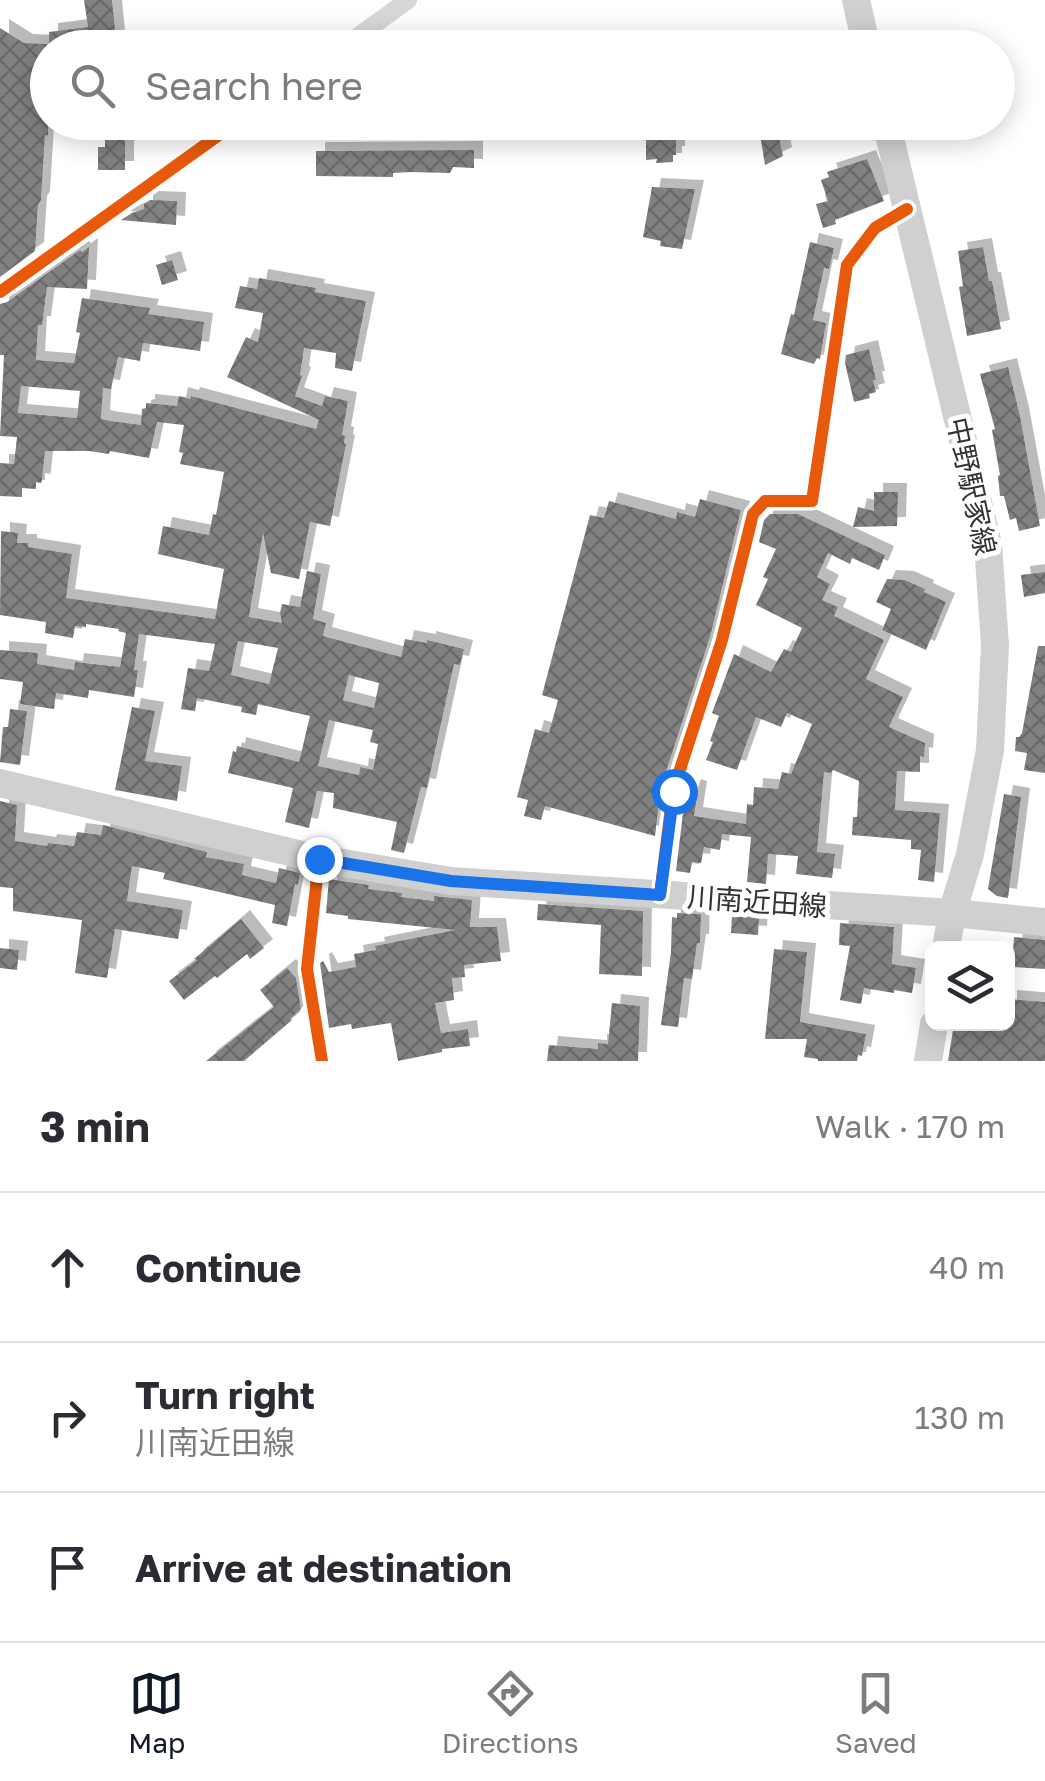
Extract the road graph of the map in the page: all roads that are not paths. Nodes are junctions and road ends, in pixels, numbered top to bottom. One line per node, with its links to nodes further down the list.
1 (408, 0): 3 (street)
2 (856, 0): 4 (main road)
3 (367, 30)
4 (864, 30)
5 (212, 140): 8 (street)
6 (890, 140): 7 (main road, 中野駅家線)
7 (907, 209): 11 (street); 12 (main road, 中野駅家線)
8 (0, 292)
9 (0, 783): 10 (main road, 川南近田線)
10 (319, 859): 11 (main road, 川南近田線); 16 (street)
11 (660, 895): 12 (main road, 川南近田線)
12 (952, 914): 13 (main road, 川南近田線); 14 (main road, 中野駅家線)
13 (1045, 922)
14 (947, 941)
15 (933, 1031): 17 (main road)
16 (322, 1061)
17 (928, 1061)

